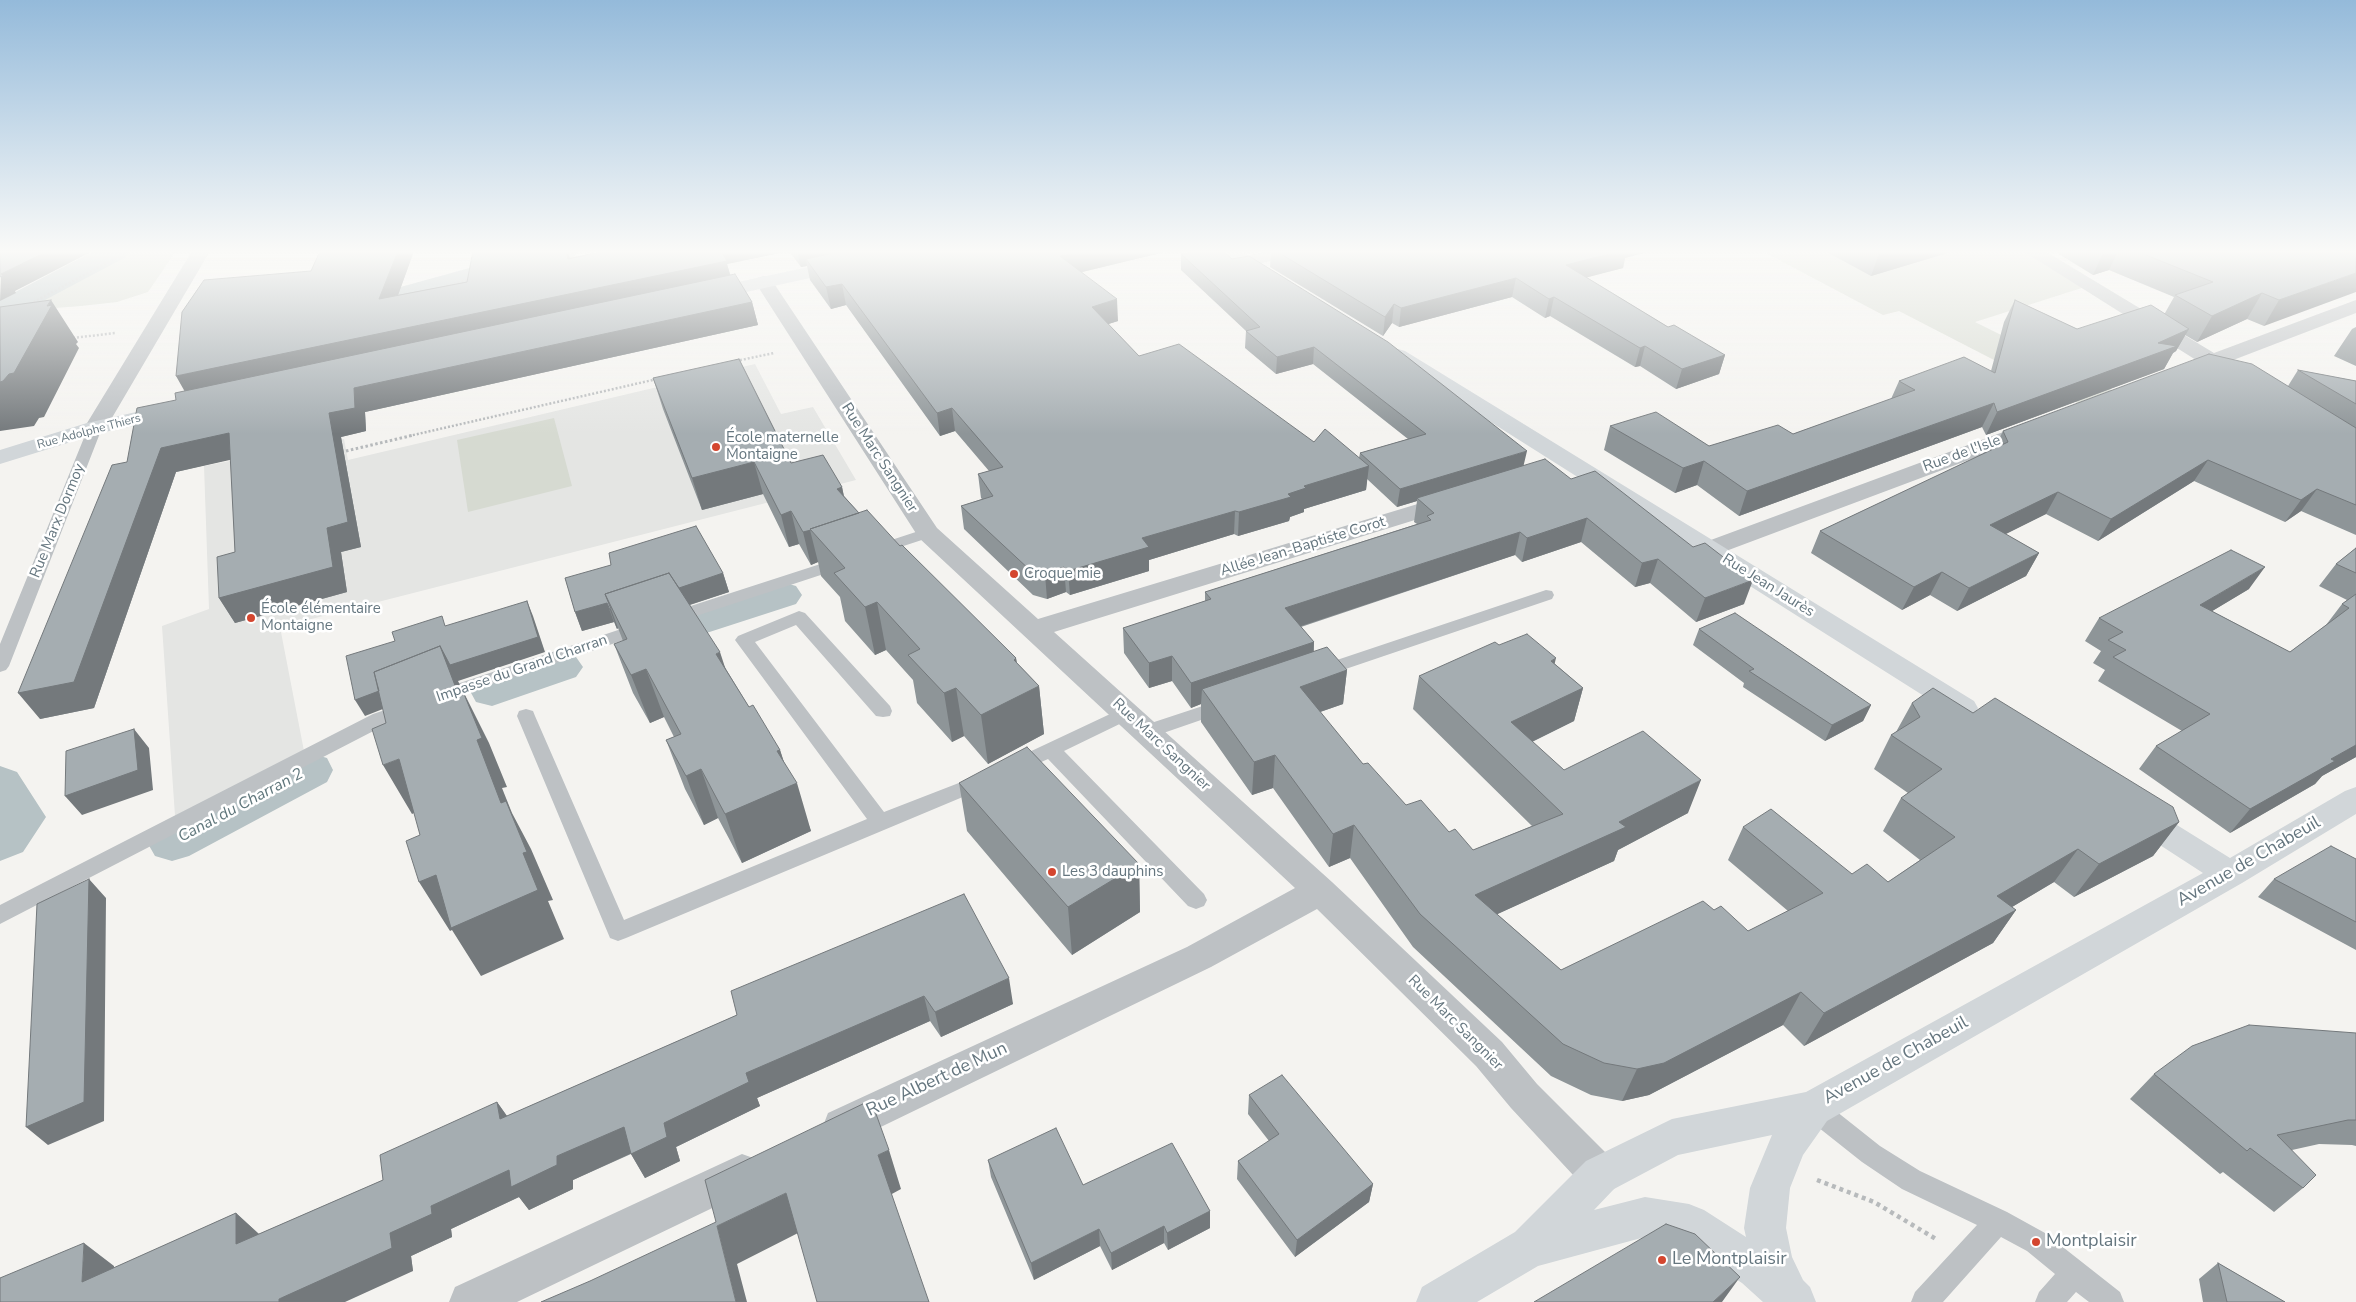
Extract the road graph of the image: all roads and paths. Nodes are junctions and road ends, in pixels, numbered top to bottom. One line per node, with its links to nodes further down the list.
1 (164, 312): 6 (street, Rue Marx Dormoy)
2 (783, 312): 10 (street, Rue Marc Sangnier)
3 (2130, 312): 11 (street)
4 (2341, 312): 11 (street)
5 (115, 333): 8 (path)
6 (151, 333): 7 (path); 18 (street, Rue Marx Dormoy)
7 (112, 338)
8 (67, 339)
9 (1376, 342): 21 (street, Rue Jean Jaurès)
10 (805, 346): 12 (path); 24 (street, Rue Marc Sangnier)
11 (2211, 362): 13 (street); 14 (street)
12 (730, 363)
13 (2174, 376)
14 (2240, 376)
15 (663, 378): 19 (path)
16 (191, 407): 18 (street, Rue Adolphe Thiers)
17 (2050, 422): 25 (street, Rue de l'Isle)
18 (95, 428): 20 (street, Rue Adolphe Thiers); 28 (lane, Rue Marx Dormoy)
19 (346, 450)
20 (0, 456)
21 (1571, 463): 22 (street); 25 (street, Rue Jean Jaurès)
22 (1546, 471)
23 (1470, 495): 27 (street, Allée Jean-Baptiste Corot)
24 (928, 533): 27 (street, Rue Marc Sangnier); 42 (lane, Impasse du Grand Charran)
25 (1709, 549): 34 (street, Rue Jean Jaurès)
26 (1546, 595): 29 (lane)
27 (1035, 629): 33 (street, Rue Marc Sangnier)
28 (0, 666)
29 (1304, 678)
30 (1238, 700): 33 (lane)
31 (883, 711): 38 (lane)
32 (526, 716): 38 (lane)
33 (1136, 722): 35 (lane); 40 (street, Rue Marc Sangnier)
34 (1988, 722)
35 (1051, 750): 38 (lane); 41 (lane)
36 (2356, 800): 39 (street, Avenue de Chabeuil)
37 (2115, 802): 39 (street)
38 (880, 822)
39 (2230, 874): 43 (street, Avenue de Chabeuil)
40 (1320, 891): 44 (street, Rue Albert de Mun); 46 (street, Rue Marc Sangnier)
41 (1196, 900)
42 (0, 915)
43 (1813, 1108): 46 (street, Avenue de Chabeuil); 47 (lane); 50 (street)
44 (812, 1140)
45 (776, 1157): 51 (street)
46 (1600, 1175): 48 (street, Avenue de Chabeuil)
47 (1998, 1221): 49 (lane); 53 (lane)
48 (1530, 1247): 50 (street); 52 (street, Avenue de Chabeuil)
49 (2074, 1273): 54 (lane); 55 (lane)
50 (1791, 1298)
51 (470, 1302)
52 (1437, 1302)
53 (1925, 1302)
54 (2049, 1302)
55 (2110, 1302)

